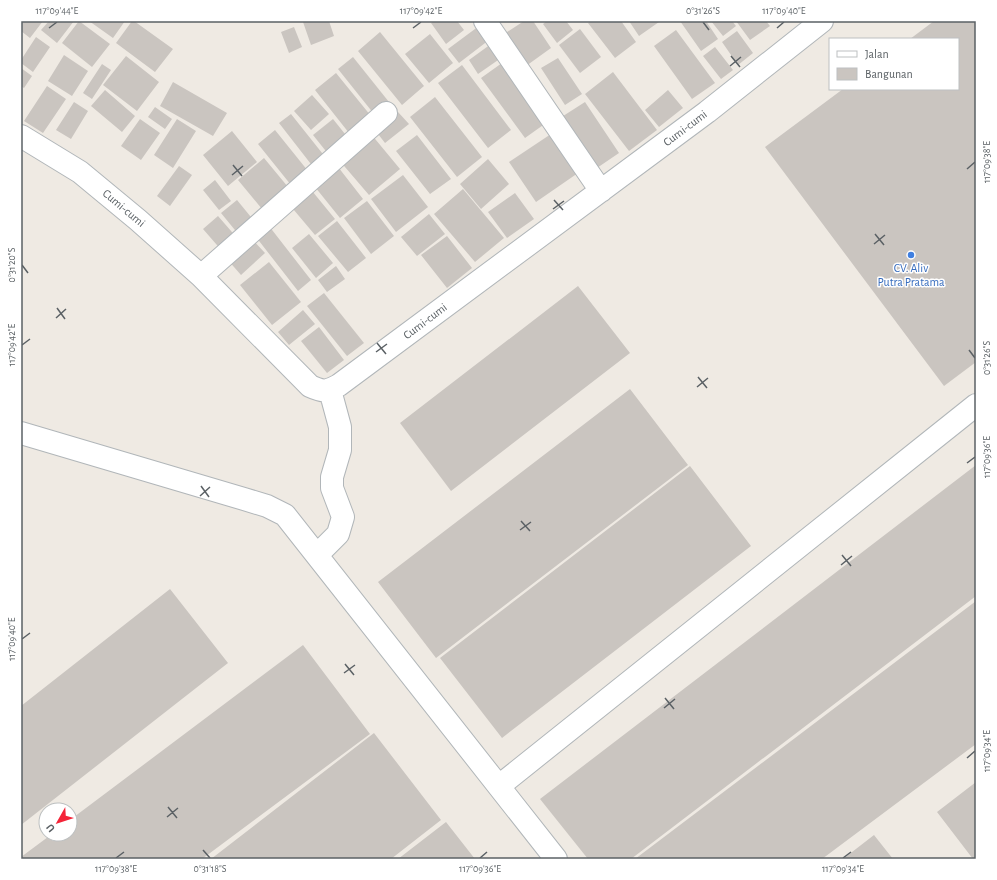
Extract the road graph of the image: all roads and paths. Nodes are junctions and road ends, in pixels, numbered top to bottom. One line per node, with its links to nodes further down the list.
1 (485, 21): 5 (street)
2 (818, 22): 5 (street, Cumi-cumi)
3 (386, 113): 6 (street)
4 (21, 136): 6 (street, Cumi-cumi)
5 (601, 191): 7 (street, Cumi-cumi)
6 (201, 276): 7 (street, Cumi-cumi)
7 (330, 390): 10 (street)
8 (976, 405): 11 (street)
9 (21, 433): 10 (street)
10 (317, 555): 11 (street)
11 (499, 786): 12 (street)
12 (556, 859)

